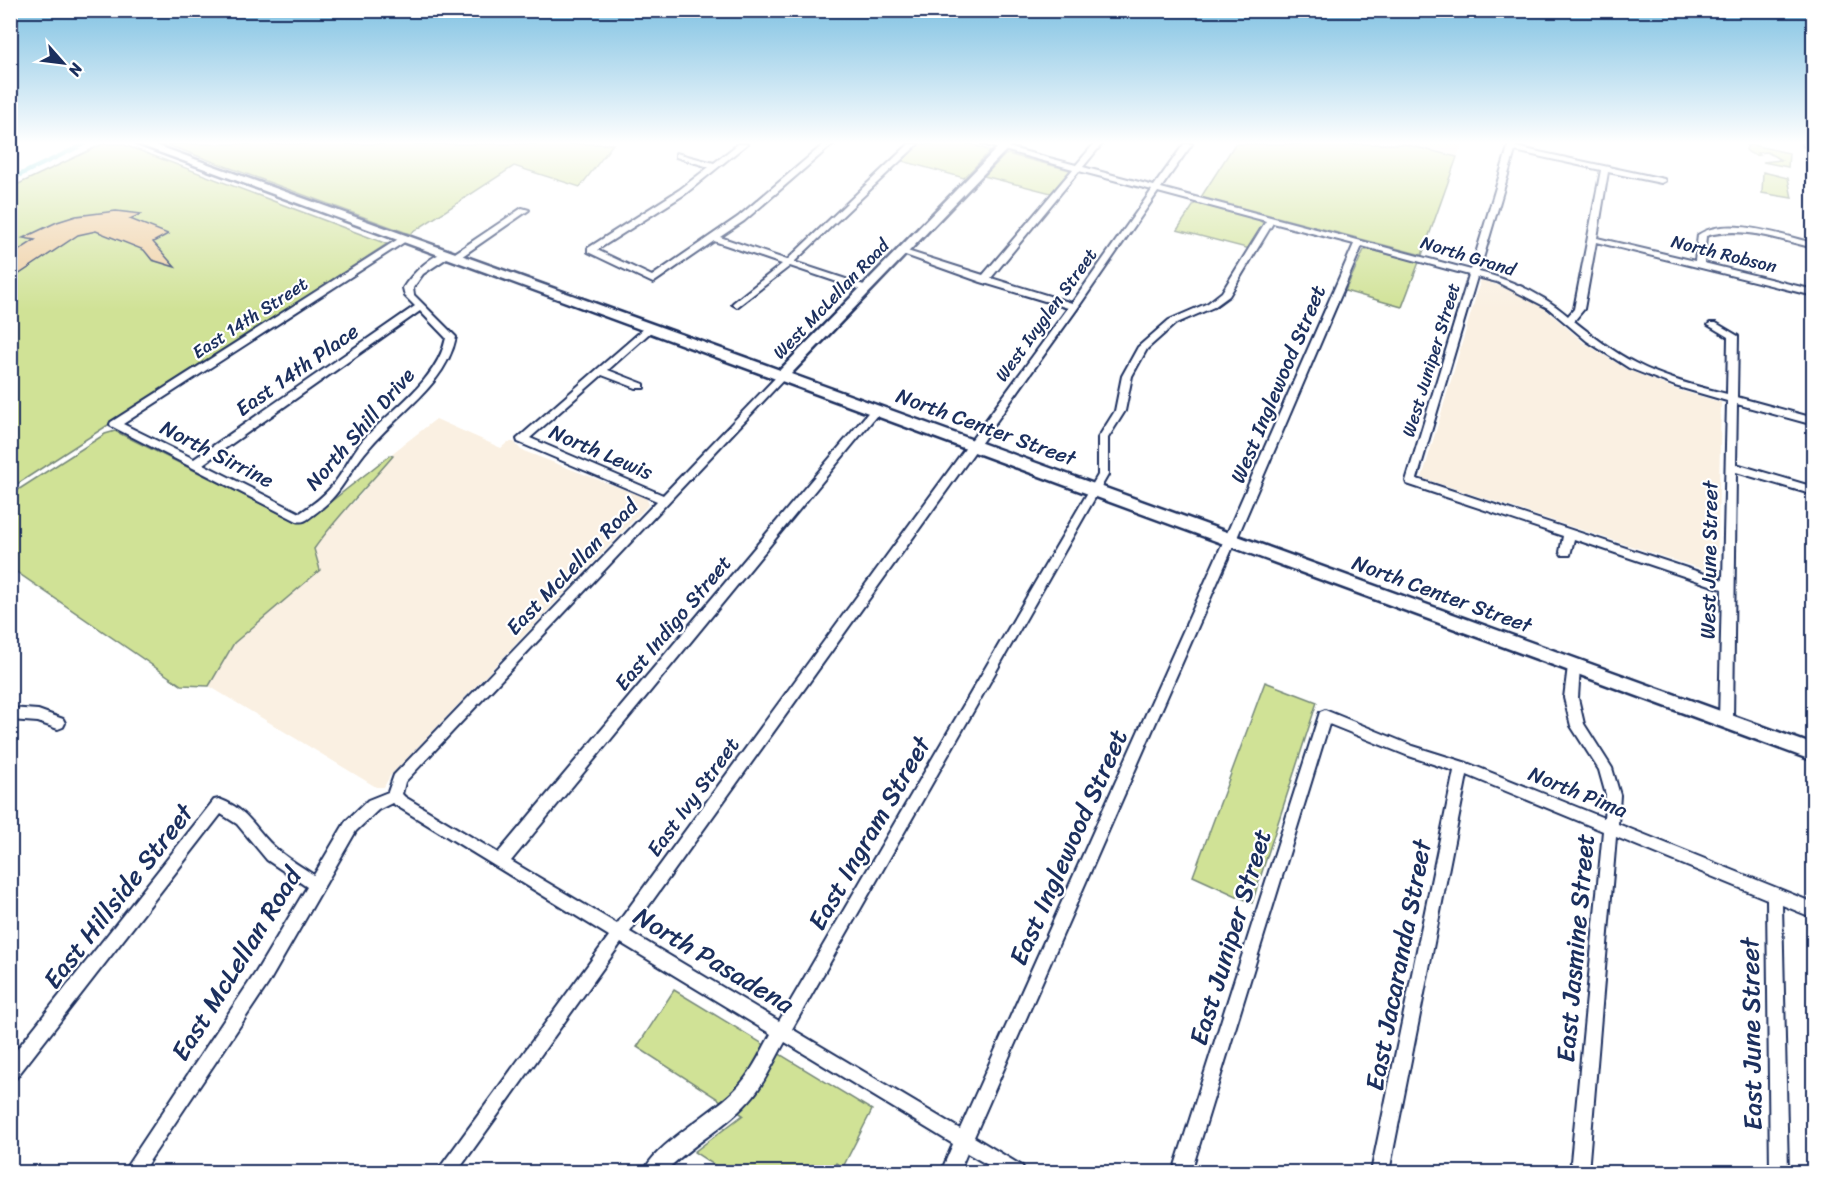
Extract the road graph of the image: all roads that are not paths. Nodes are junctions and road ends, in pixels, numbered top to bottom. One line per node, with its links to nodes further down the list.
1 (295, 199): 15 (street, North Center Street)
2 (670, 199): 12 (street)
3 (764, 199): 16 (street)
4 (856, 199): 22 (street)
5 (953, 199): 20 (street, West McLellan Road)
6 (1052, 199): 25 (street)
7 (1148, 199): 30 (street, West Ivyglen Street)
8 (1194, 199): 14 (street, North Grand)
9 (1497, 199): 24 (street, West Juniper Street)
10 (1599, 199): 17 (street)
11 (645, 202): 12 (street)
12 (658, 208): 16 (street)
13 (525, 210): 21 (street)
14 (1270, 219): 18 (street, North Grand); 44 (street, East Ingram Street)
15 (403, 238): 21 (street, North Center Street); 40 (street, East 14th Street)
16 (713, 238): 22 (street)
17 (1592, 239): 23 (street, North Robson); 31 (street)
18 (1359, 242): 24 (street, North Grand); 49 (street, West Inglewood Street)
19 (1814, 246): 23 (street)
20 (902, 252): 25 (street); 26 (street, West McLellan Road)
21 (451, 255): 29 (street, North Shill Drive); 33 (street, North Center Street)
22 (787, 264): 26 (street); 28 (street)
23 (1699, 265): 27 (street, North Robson)
24 (1474, 273): 31 (street, North Grand); 48 (street, West Juniper Street)
25 (984, 280): 30 (street)
26 (867, 289): 35 (street, West McLellan Road)
27 (1814, 293)
28 (737, 304)
29 (421, 306): 42 (street, East 14th Place); 47 (street, North Shill Drive)
30 (1074, 308): 41 (street, West Ivyglen Street)
31 (1569, 321): 37 (street, North Grand)
32 (1713, 325): 37 (street, West June Street)
33 (650, 328): 34 (street); 35 (street, North Center Street)
34 (601, 371): 36 (street); 46 (street, North Lewis)
35 (782, 376): 38 (street, North Center Street); 46 (street, East McLellan Road)
36 (640, 386)
37 (1732, 399): 39 (street, North Grand); 43 (street, West June Street)
38 (876, 410): 41 (street, North Center Street); 61 (street, East Indigo Street)
39 (1814, 422)
40 (115, 424): 42 (street, North Sirrine)
41 (972, 446): 44 (street, North Center Street); 65 (street, East Ivy Street)
42 (195, 464): 47 (street, North Sirrine)
43 (1730, 466): 45 (street); 51 (street, West June Street)
44 (1094, 491): 49 (street, North Center Street); 66 (street, East Ingram Street)
45 (1814, 491)
46 (665, 500): 59 (street, East McLellan Road)
47 (301, 519)
48 (1569, 533): 50 (street); 51 (street)
49 (1230, 540): 52 (street, North Center Street); 68 (street, East Inglewood Street)
50 (1566, 552)
51 (1728, 586): 55 (street, West June Street)
52 (1574, 666): 55 (street, North Center Street); 60 (street, East Jasmine Street)
53 (10, 714): 56 (street)
54 (1325, 716): 58 (street, North Pima); 74 (street, East Juniper Street)
55 (1726, 721): 57 (street, North Center Street)
56 (58, 723)
57 (1814, 753)
58 (1462, 767): 60 (street, North Pima); 75 (street, East Jacaranda Street)
59 (394, 792): 61 (street, North Pasadena); 62 (street, East McLellan Road)
60 (1611, 828): 63 (street, North Pima); 76 (street, East Jasmine Street)
61 (501, 861): 65 (street, North Pasadena)
62 (316, 885): 67 (street, East Hillside Street); 69 (street, East McLellan Road)
63 (1774, 894): 64 (street, North Pima); 77 (street, East June Street)
64 (1814, 910)
65 (620, 933): 66 (street, North Pasadena); 70 (street, East Ivy Street)
66 (782, 1031): 68 (street, North Pasadena); 71 (street, East Ingram Street)
67 (10, 1072)
68 (964, 1142): 72 (street, East Inglewood Street); 73 (street, North Pasadena)
69 (132, 1173)
70 (447, 1173)
71 (653, 1173)
72 (950, 1173)
73 (1016, 1173)
74 (1182, 1173)
75 (1380, 1173)
76 (1579, 1173)
77 (1779, 1173)

